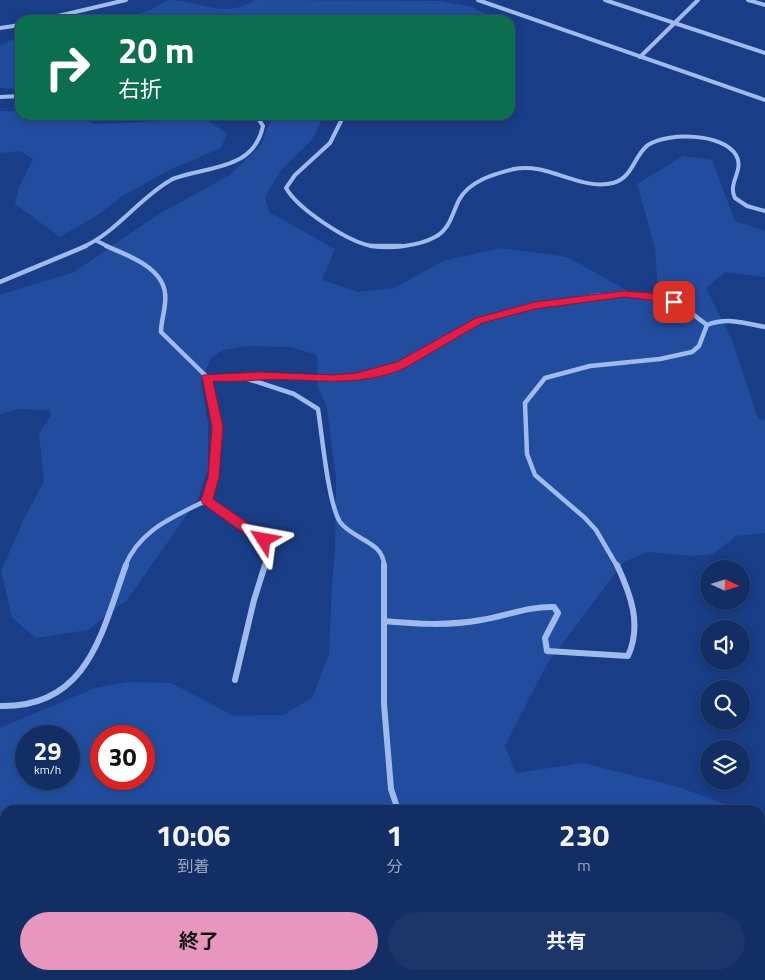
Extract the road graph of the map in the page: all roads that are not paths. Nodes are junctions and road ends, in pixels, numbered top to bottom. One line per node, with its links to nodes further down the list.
1 (126, 0): 7 (street)
2 (478, 0): 12 (street)
3 (605, 0): 8 (street)
4 (698, 0): 8 (street)
5 (748, 0): 6 (street)
6 (765, 5)
7 (62, 15)
8 (675, 23): 11 (street); 12 (street)
9 (15, 26): 10 (street)
10 (0, 28)
11 (765, 52)
12 (640, 57): 15 (street)
13 (15, 96): 14 (street)
14 (0, 97)
15 (765, 100)
16 (259, 120): 19 (street)
17 (341, 120): 18 (street)
18 (765, 212)
19 (97, 241): 20 (street); 23 (street)
20 (0, 282)
21 (707, 324): 22 (street); 24 (street); 26 (street)
22 (765, 326)
23 (207, 377): 24 (street); 25 (street)
24 (245, 378): 26 (street)
25 (207, 500): 27 (street); 28 (street)
26 (384, 621): 29 (street)
27 (235, 680)
28 (0, 706)
29 (396, 805)

